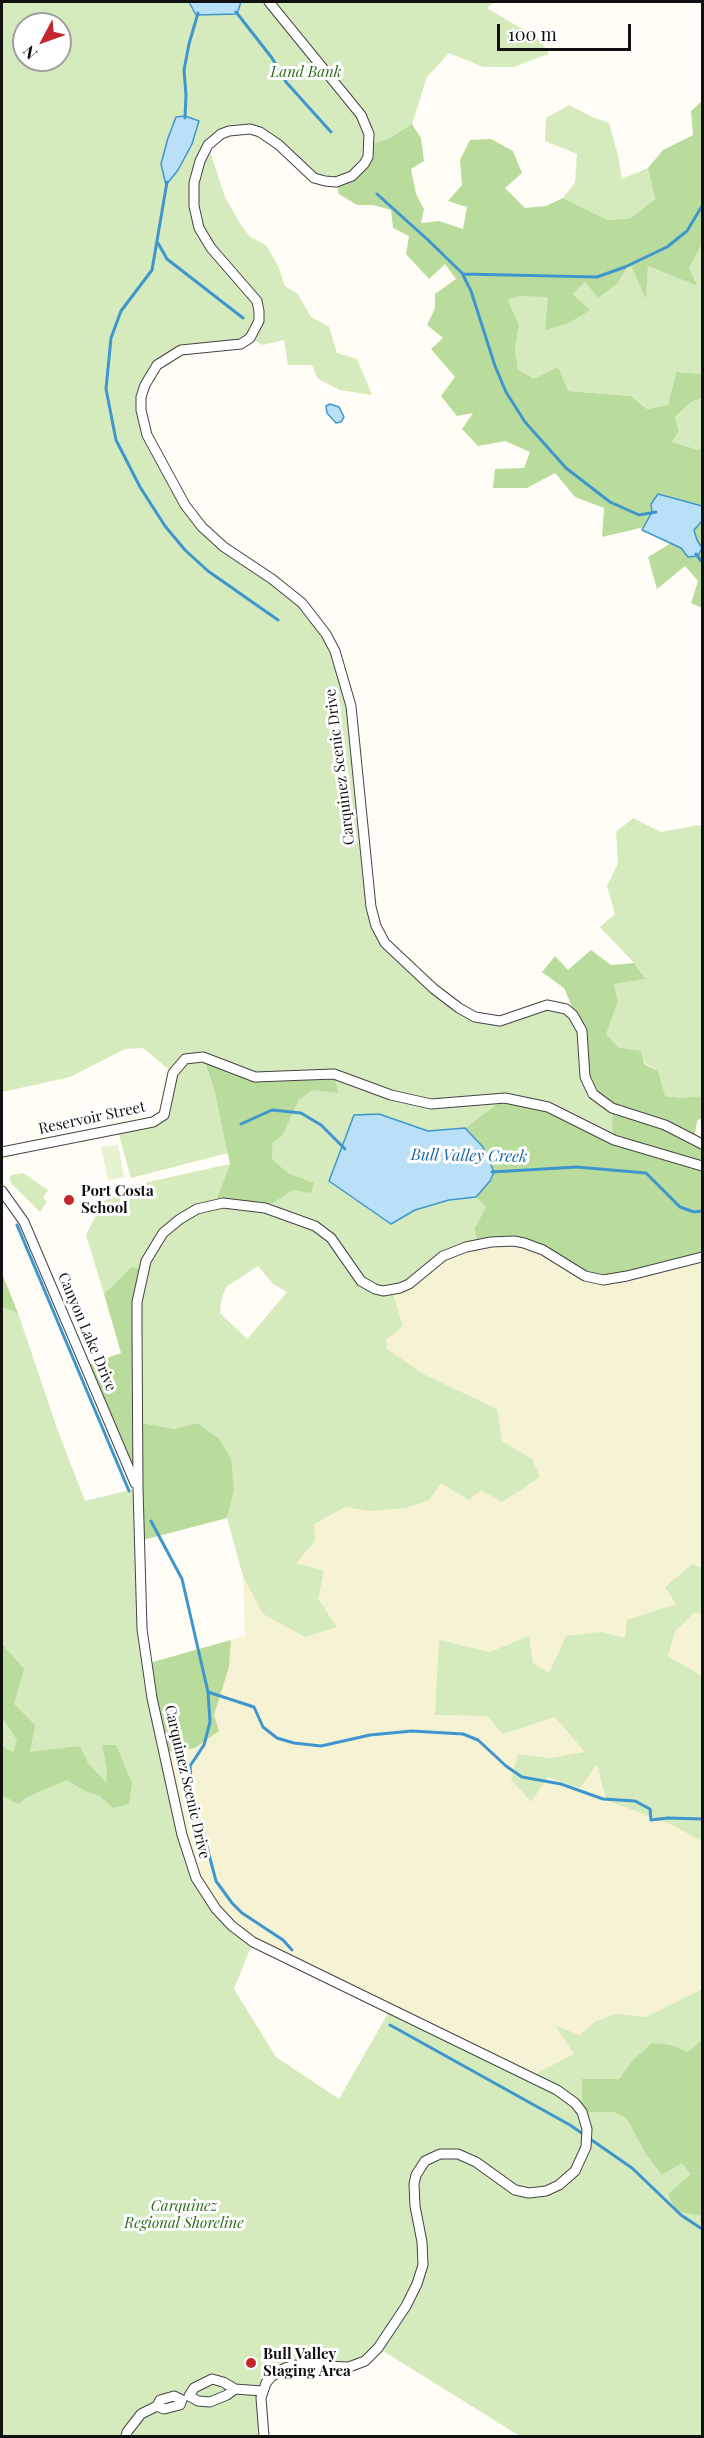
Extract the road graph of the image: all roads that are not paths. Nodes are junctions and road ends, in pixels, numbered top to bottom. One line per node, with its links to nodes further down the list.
1 (269, 2): 2 (street, Carquinez Scenic Drive)
2 (702, 1144)
3 (2, 1152): 4 (street, Reservoir Street)
4 (702, 1166)
5 (2, 1191): 7 (street, Canyon Lake Drive)
6 (702, 1257): 7 (street, Carquinez Scenic Drive)
7 (138, 1488): 9 (street, Carquinez Scenic Drive)
8 (235, 2389): 9 (street); 10 (street); 10 (street)
9 (262, 2391): 12 (street)
10 (186, 2398): 11 (street)
11 (126, 2436)
12 (264, 2436)

